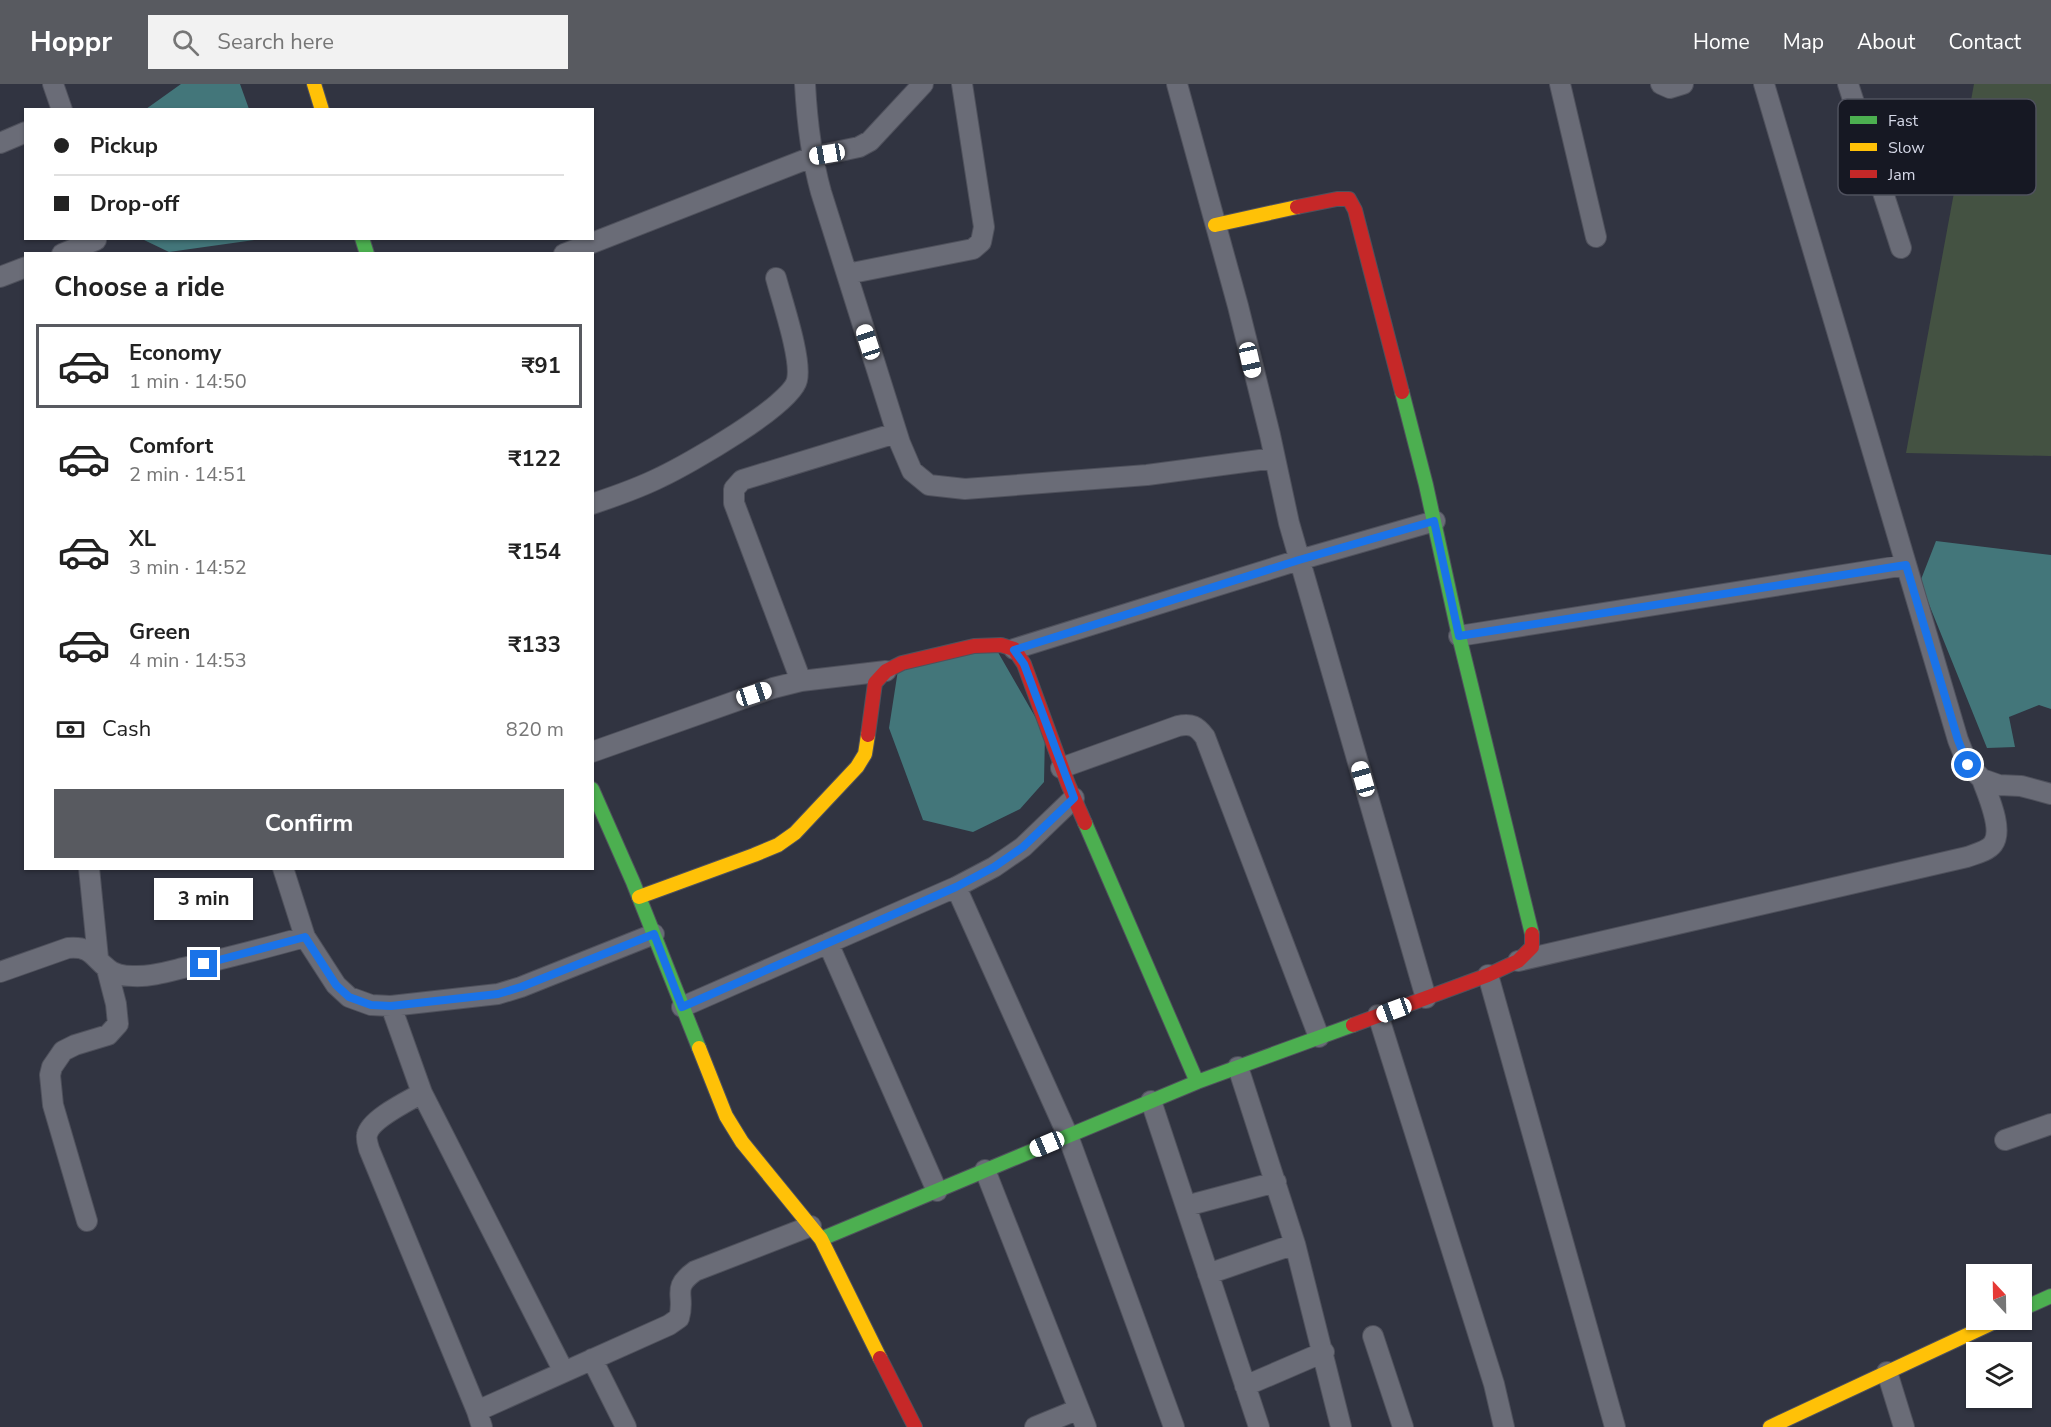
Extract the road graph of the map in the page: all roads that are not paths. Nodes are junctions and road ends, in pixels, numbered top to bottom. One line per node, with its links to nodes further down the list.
1 (53, 84): 13 (street)
2 (314, 84): 14 (street)
3 (805, 84): 17 (street)
4 (922, 84): 17 (street)
5 (962, 84): 26 (street)
6 (1177, 84): 19 (street)
7 (1560, 84): 20 (street)
8 (1661, 84): 9 (street)
9 (1683, 84)
10 (1764, 84): 34 (street)
11 (1848, 84): 12 (street)
12 (1853, 99)
13 (61, 108)
14 (321, 108)
15 (24, 133): 16 (street)
16 (0, 143)
17 (812, 157): 24 (street); 26 (street)
18 (1884, 195): 22 (street)
19 (1215, 225): 30 (street); 32 (street)
20 (1596, 237)
21 (96, 244): 23 (street)
22 (1901, 248)
23 (69, 252)
24 (569, 252)
25 (24, 268): 27 (street)
26 (847, 274): 29 (street)
27 (0, 277)
28 (776, 278): 31 (street)
29 (896, 433): 30 (street); 38 (street)
30 (1275, 459): 33 (street)
31 (594, 503)
32 (1434, 521): 33 (street); 35 (street)
33 (1299, 560): 36 (street); 56 (street)
34 (1906, 565): 35 (street); 41 (street)
35 (1459, 636): 52 (street)
36 (1014, 650): 37 (street); 40 (street)
37 (886, 671): 38 (street); 48 (street)
38 (801, 681): 39 (street)
39 (594, 751)
40 (1061, 768): 44 (street); 60 (street)
41 (1982, 779): 42 (street); 52 (street)
42 (2050, 792)
43 (594, 794): 48 (street)
44 (1074, 798): 47 (street); 62 (street)
45 (89, 870): 53 (street)
46 (284, 870): 50 (street)
47 (956, 887): 51 (street); 66 (street)
48 (639, 897): 49 (street)
49 (654, 934): 57 (street); 58 (street)
50 (305, 937): 53 (street); 57 (street)
51 (828, 943): 58 (street); 70 (street)
52 (1518, 962): 55 (street)
53 (102, 963): 54 (street); 72 (street)
54 (0, 972)
55 (1488, 975): 56 (street); 95 (street)
56 (1426, 998): 59 (street)
57 (391, 1006): 63 (street)
58 (682, 1007): 73 (street)
59 (1378, 1015): 60 (street); 94 (street)
60 (1319, 1037): 61 (street)
61 (1238, 1067): 62 (street); 69 (street)
62 (1197, 1082): 64 (street)
63 (422, 1094): 82 (street); 86 (street)
64 (1152, 1101): 66 (street); 71 (street)
65 (2051, 1124): 67 (street)
66 (1068, 1136): 68 (street); 90 (street)
67 (2005, 1140)
68 (985, 1170): 70 (street); 85 (street)
69 (1276, 1182): 71 (street); 74 (street)
70 (937, 1191): 73 (street)
71 (1186, 1206): 75 (street)
72 (87, 1221)
73 (816, 1232): 81 (street); 88 (street)
74 (1295, 1244): 75 (street); 80 (street)
75 (1209, 1274): 84 (street)
76 (2051, 1296): 77 (street)
77 (2032, 1305)
78 (1977, 1330): 83 (street)
79 (1373, 1336): 93 (street)
80 (1324, 1352): 84 (street); 92 (street)
81 (592, 1359): 82 (street); 87 (street)
82 (564, 1372): 86 (street)
83 (1887, 1372): 96 (street); 97 (street)
84 (1245, 1386): 91 (street)
85 (1083, 1418): 89 (street)
86 (479, 1419)
87 (626, 1427)
88 (915, 1427)
89 (1035, 1427)
90 (1174, 1427)
91 (1259, 1427)
92 (1341, 1427)
93 (1403, 1427)
94 (1504, 1427)
95 (1615, 1427)
96 (1770, 1427)
97 (1904, 1427)

